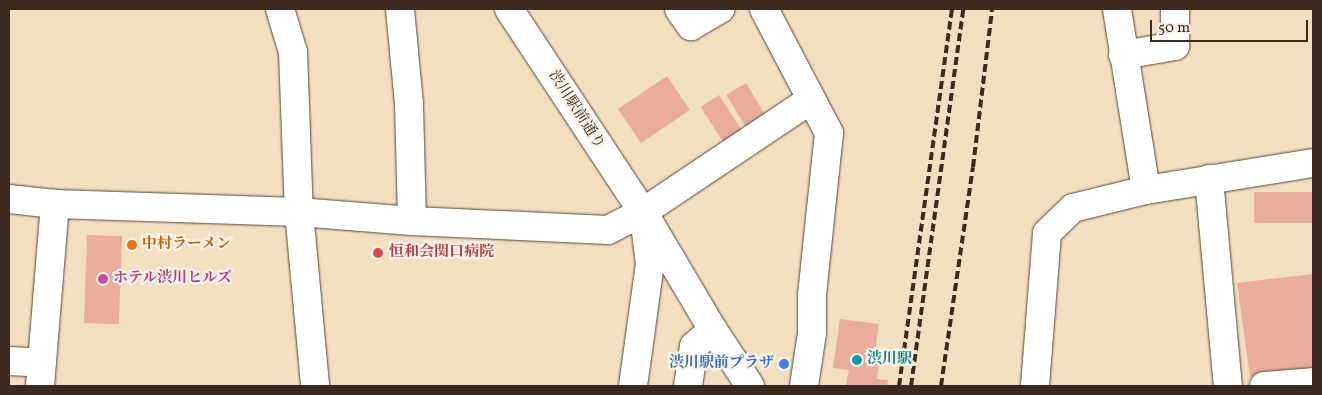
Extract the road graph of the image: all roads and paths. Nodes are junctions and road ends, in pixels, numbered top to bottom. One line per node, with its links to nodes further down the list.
1 (280, 9): 16 (street)
2 (400, 9): 18 (street)
3 (509, 9): 17 (street, 渋川駅前通り)
4 (679, 9): 5 (street)
5 (721, 9)
6 (764, 9): 10 (street)
7 (1117, 9): 9 (street)
8 (1175, 9): 9 (street)
9 (1123, 55): 13 (street)
10 (810, 100): 17 (street); 27 (street)
11 (1313, 163): 12 (street)
12 (1210, 179): 13 (street); 29 (street)
13 (1146, 190): 28 (street)
14 (9, 199): 15 (street)
15 (55, 204): 16 (street); 21 (street)
16 (299, 212): 18 (street); 23 (street)
17 (643, 212): 18 (street); 19 (street, 渋川駅前通り); 24 (street)
18 (412, 221)
19 (713, 330): 25 (street); 26 (street, 渋川駅前通り)
20 (9, 361): 21 (street)
21 (41, 375)
22 (1313, 382): 30 (street)
23 (315, 386)
24 (633, 386)
25 (688, 386)
26 (750, 386)
27 (804, 386)
28 (1035, 386)
29 (1228, 386)
30 (1264, 386)

